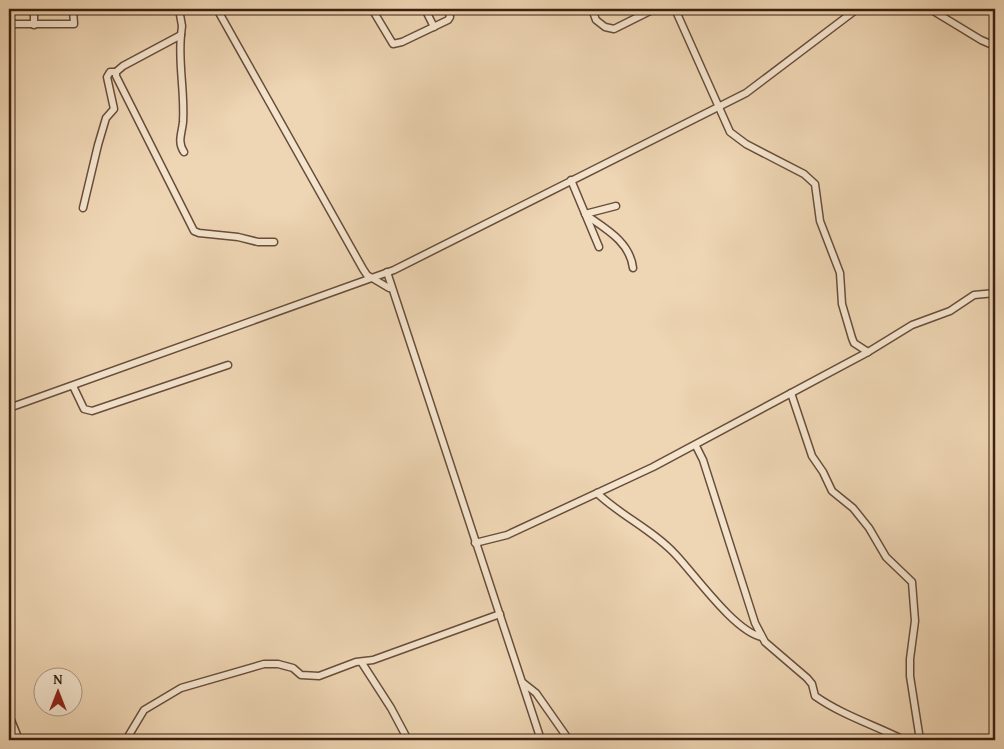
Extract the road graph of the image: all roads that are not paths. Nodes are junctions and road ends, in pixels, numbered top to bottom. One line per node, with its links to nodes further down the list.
1 (34, 9): 15 (street)
2 (73, 9): 15 (street)
3 (179, 9): 17 (street)
4 (217, 9): 30 (street)
5 (372, 9): 16 (street)
6 (424, 9): 16 (street)
7 (448, 9): 16 (street)
8 (592, 9): 9 (street)
9 (654, 9)
10 (670, 9): 13 (street)
11 (857, 9): 20 (street)
12 (930, 9): 18 (street)
13 (676, 11): 20 (street)
14 (9, 24): 15 (street)
15 (34, 25)
16 (434, 27)
17 (181, 35): 19 (street); 21 (street)
18 (995, 46)
19 (116, 72): 24 (street); 26 (street)
20 (718, 109): 22 (street); 33 (street)
21 (184, 152)
22 (571, 180): 25 (street); 29 (street)
23 (616, 206): 25 (street)
24 (83, 208)
25 (586, 215): 27 (street); 28 (street)
26 (274, 242)
27 (599, 247)
28 (633, 268)
29 (388, 272): 30 (street); 31 (street); 31 (street)
30 (372, 278): 31 (street); 35 (street)
31 (391, 288): 40 (street)
32 (995, 293): 33 (street)
33 (868, 352): 36 (street)
34 (228, 365): 35 (street)
35 (73, 386): 37 (street)
36 (791, 393): 38 (street); 52 (street)
37 (9, 408)
38 (696, 446): 39 (street); 42 (street)
39 (597, 493): 40 (street); 42 (street)
40 (475, 543): 41 (street)
41 (500, 614): 43 (street); 44 (street)
42 (762, 637): 51 (street)
43 (362, 663): 47 (street); 48 (street)
44 (522, 682): 49 (street); 50 (street)
45 (9, 715): 46 (street)
46 (19, 740)
47 (126, 740)
48 (408, 740)
49 (541, 740)
50 (570, 740)
51 (904, 740)
52 (920, 740)

